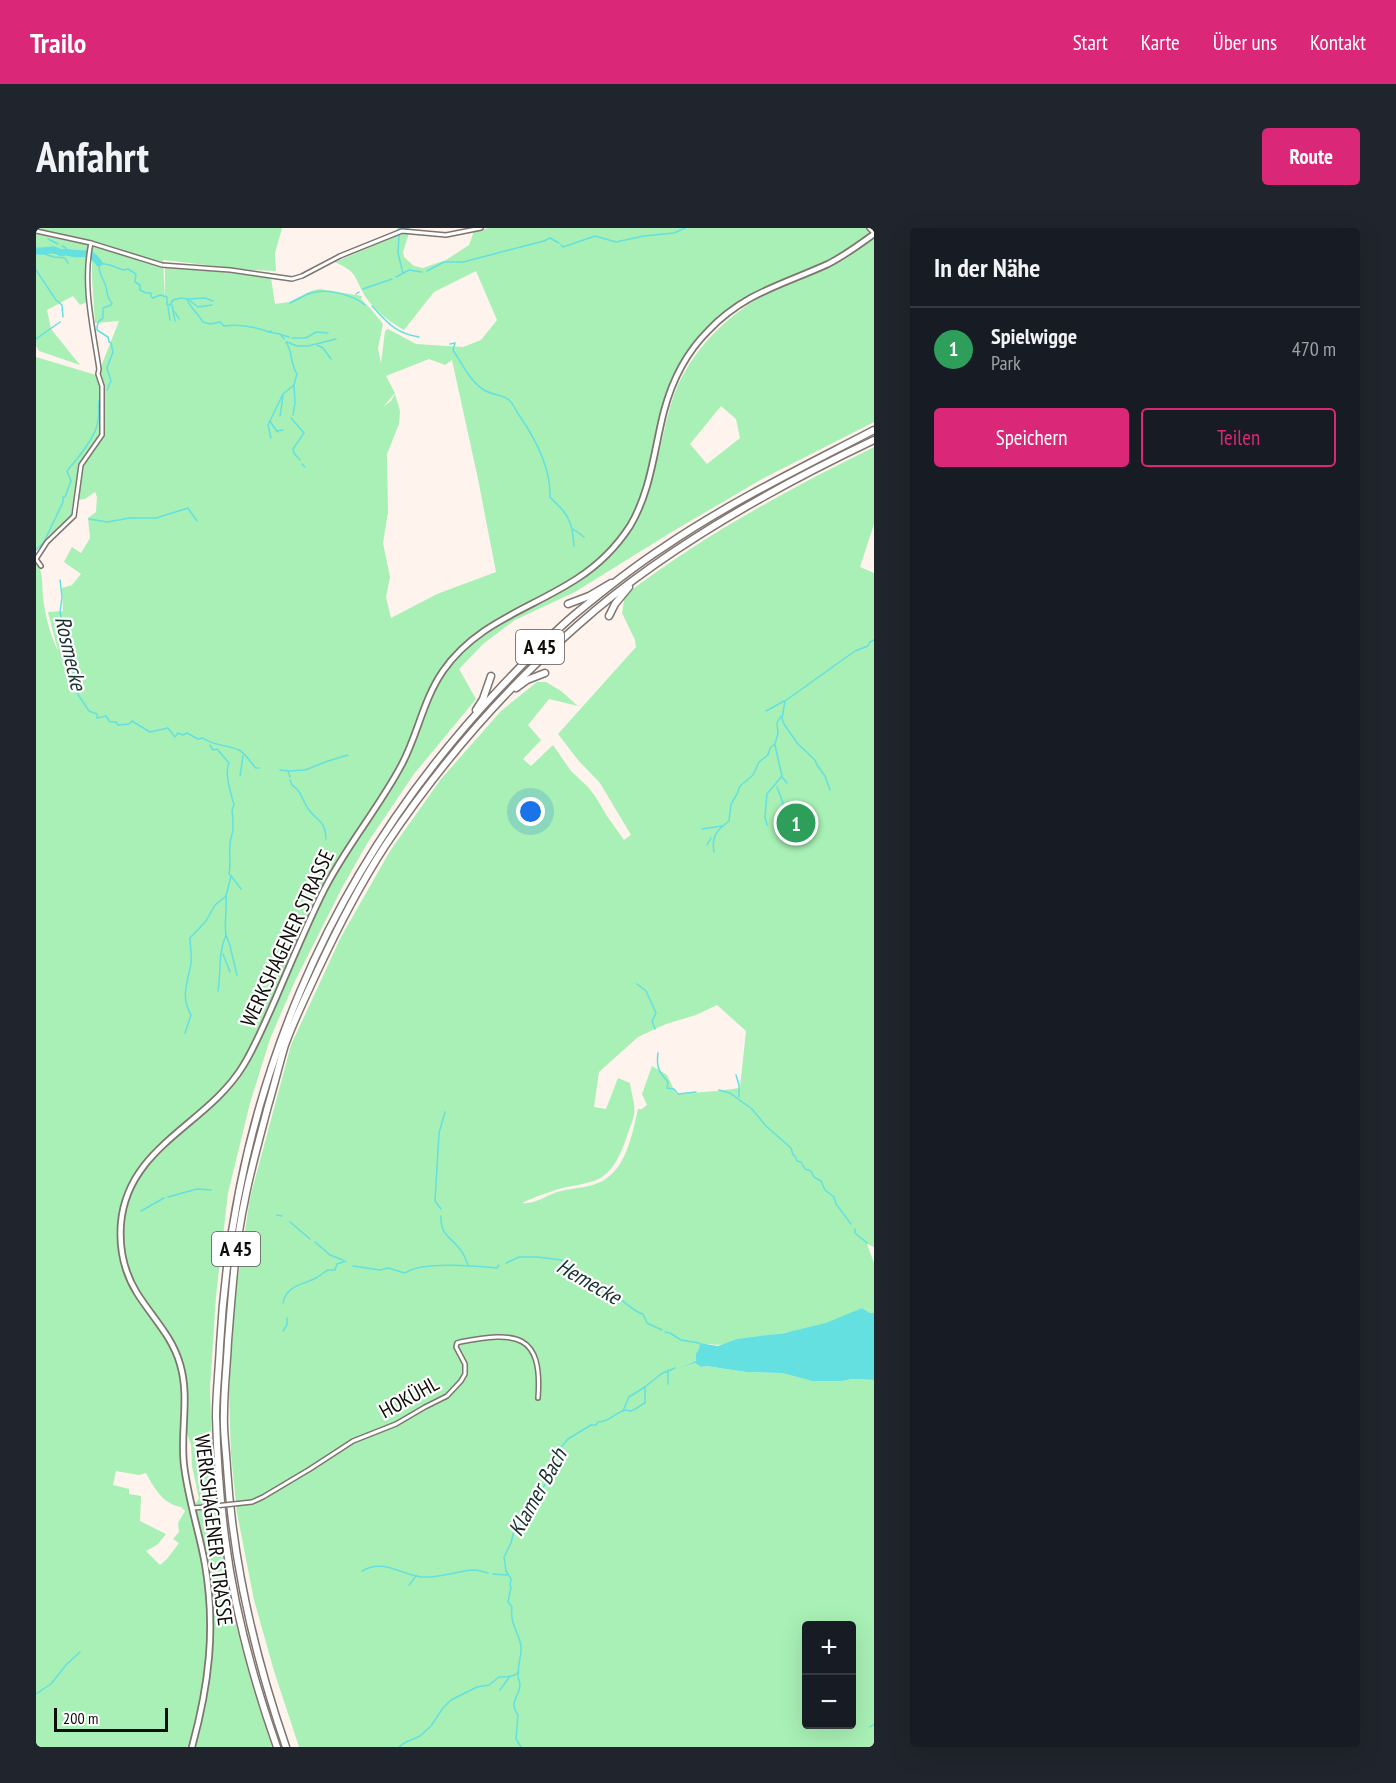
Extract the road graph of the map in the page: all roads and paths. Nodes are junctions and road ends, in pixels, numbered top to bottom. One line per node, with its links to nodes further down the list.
1 (481, 228): 5 (street)
2 (869, 228): 4 (street)
3 (36, 231): 5 (street)
4 (874, 234): 18 (main road, WERKSHAGENER STRASSE)
5 (91, 243): 8 (street)
6 (874, 430): 10 (highway, A 45)
7 (874, 440): 9 (highway, A 45)
8 (41, 566)
9 (640, 576): 12 (highway); 15 (highway, A 45)
10 (620, 579): 11 (highway); 16 (highway, A 45)
11 (568, 604)
12 (609, 616)
13 (545, 673): 15 (highway)
14 (491, 676): 16 (highway)
15 (497, 703): 21 (highway, A 45)
16 (467, 723): 20 (highway, A 45)
17 (538, 1398): 18 (street, HOKÜHL, bridge)
18 (192, 1508): 19 (main road, WERKSHAGENER STRASSE)
19 (192, 1747)
20 (277, 1747)
21 (286, 1747)

